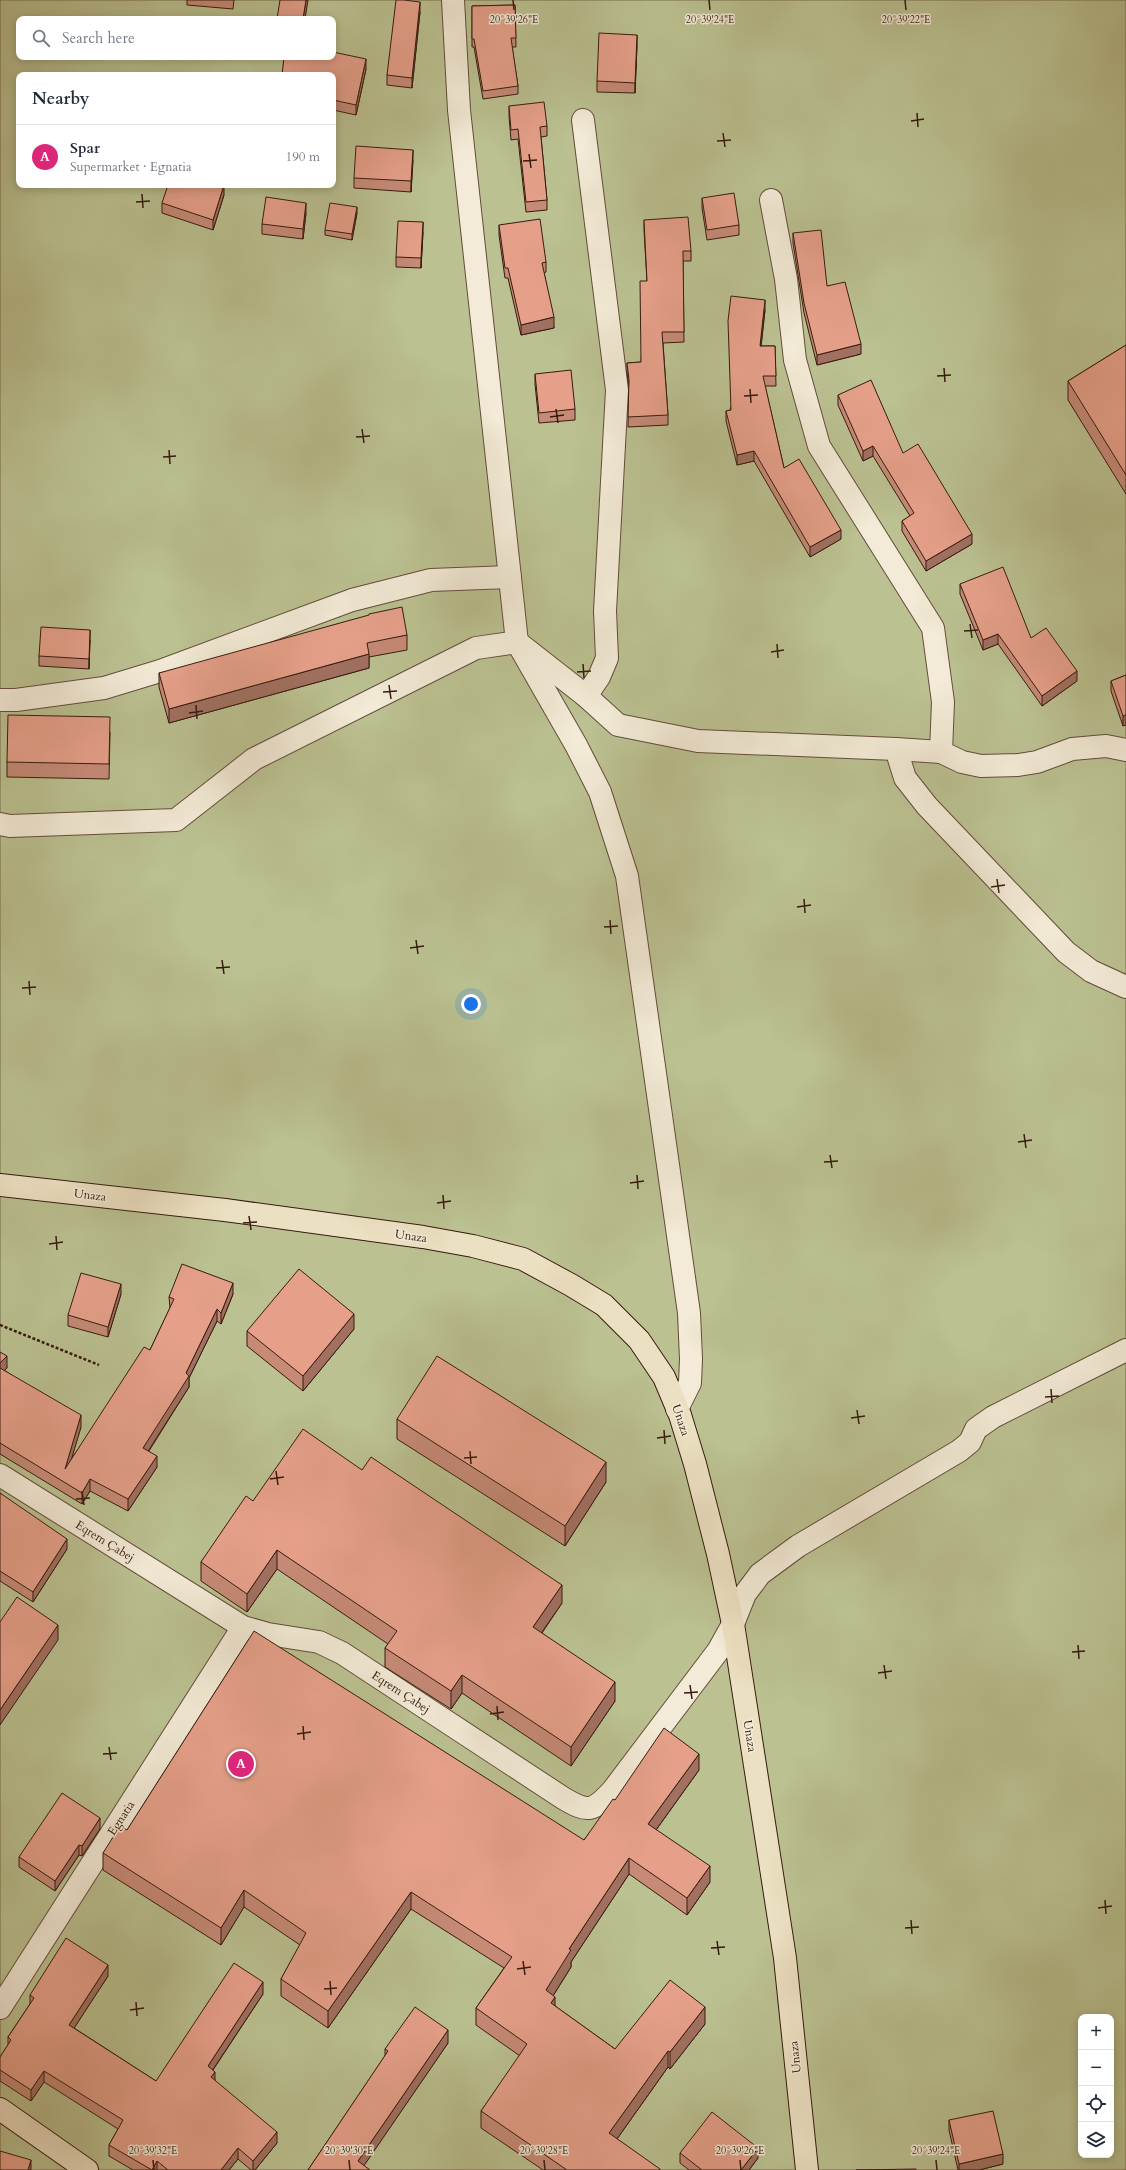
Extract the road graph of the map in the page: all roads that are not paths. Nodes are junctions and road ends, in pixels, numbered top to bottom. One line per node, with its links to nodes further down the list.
1 (453, 0): 4 (street)
2 (583, 120): 6 (street)
3 (770, 200): 10 (street)
4 (510, 577): 5 (street); 7 (street)
5 (517, 642): 6 (street); 11 (street); 15 (street)
6 (586, 696): 8 (street)
7 (0, 700)
8 (896, 749): 10 (street); 12 (street)
9 (1126, 750): 10 (street)
10 (941, 752)
11 (0, 824)
12 (1126, 986)
13 (0, 1185): 15 (main road, Unaza)
14 (1126, 1350): 17 (street, Eqrem Çabej)
15 (677, 1409): 17 (main road, Unaza)
16 (0, 1475): 18 (street, Eqrem Çabej)
17 (733, 1624): 18 (street, Eqrem Çabej); 22 (main road, Unaza)
18 (243, 1627): 19 (street, Egnatia)
19 (0, 2008)
20 (0, 2109): 21 (main road)
21 (87, 2170)
22 (807, 2170)

